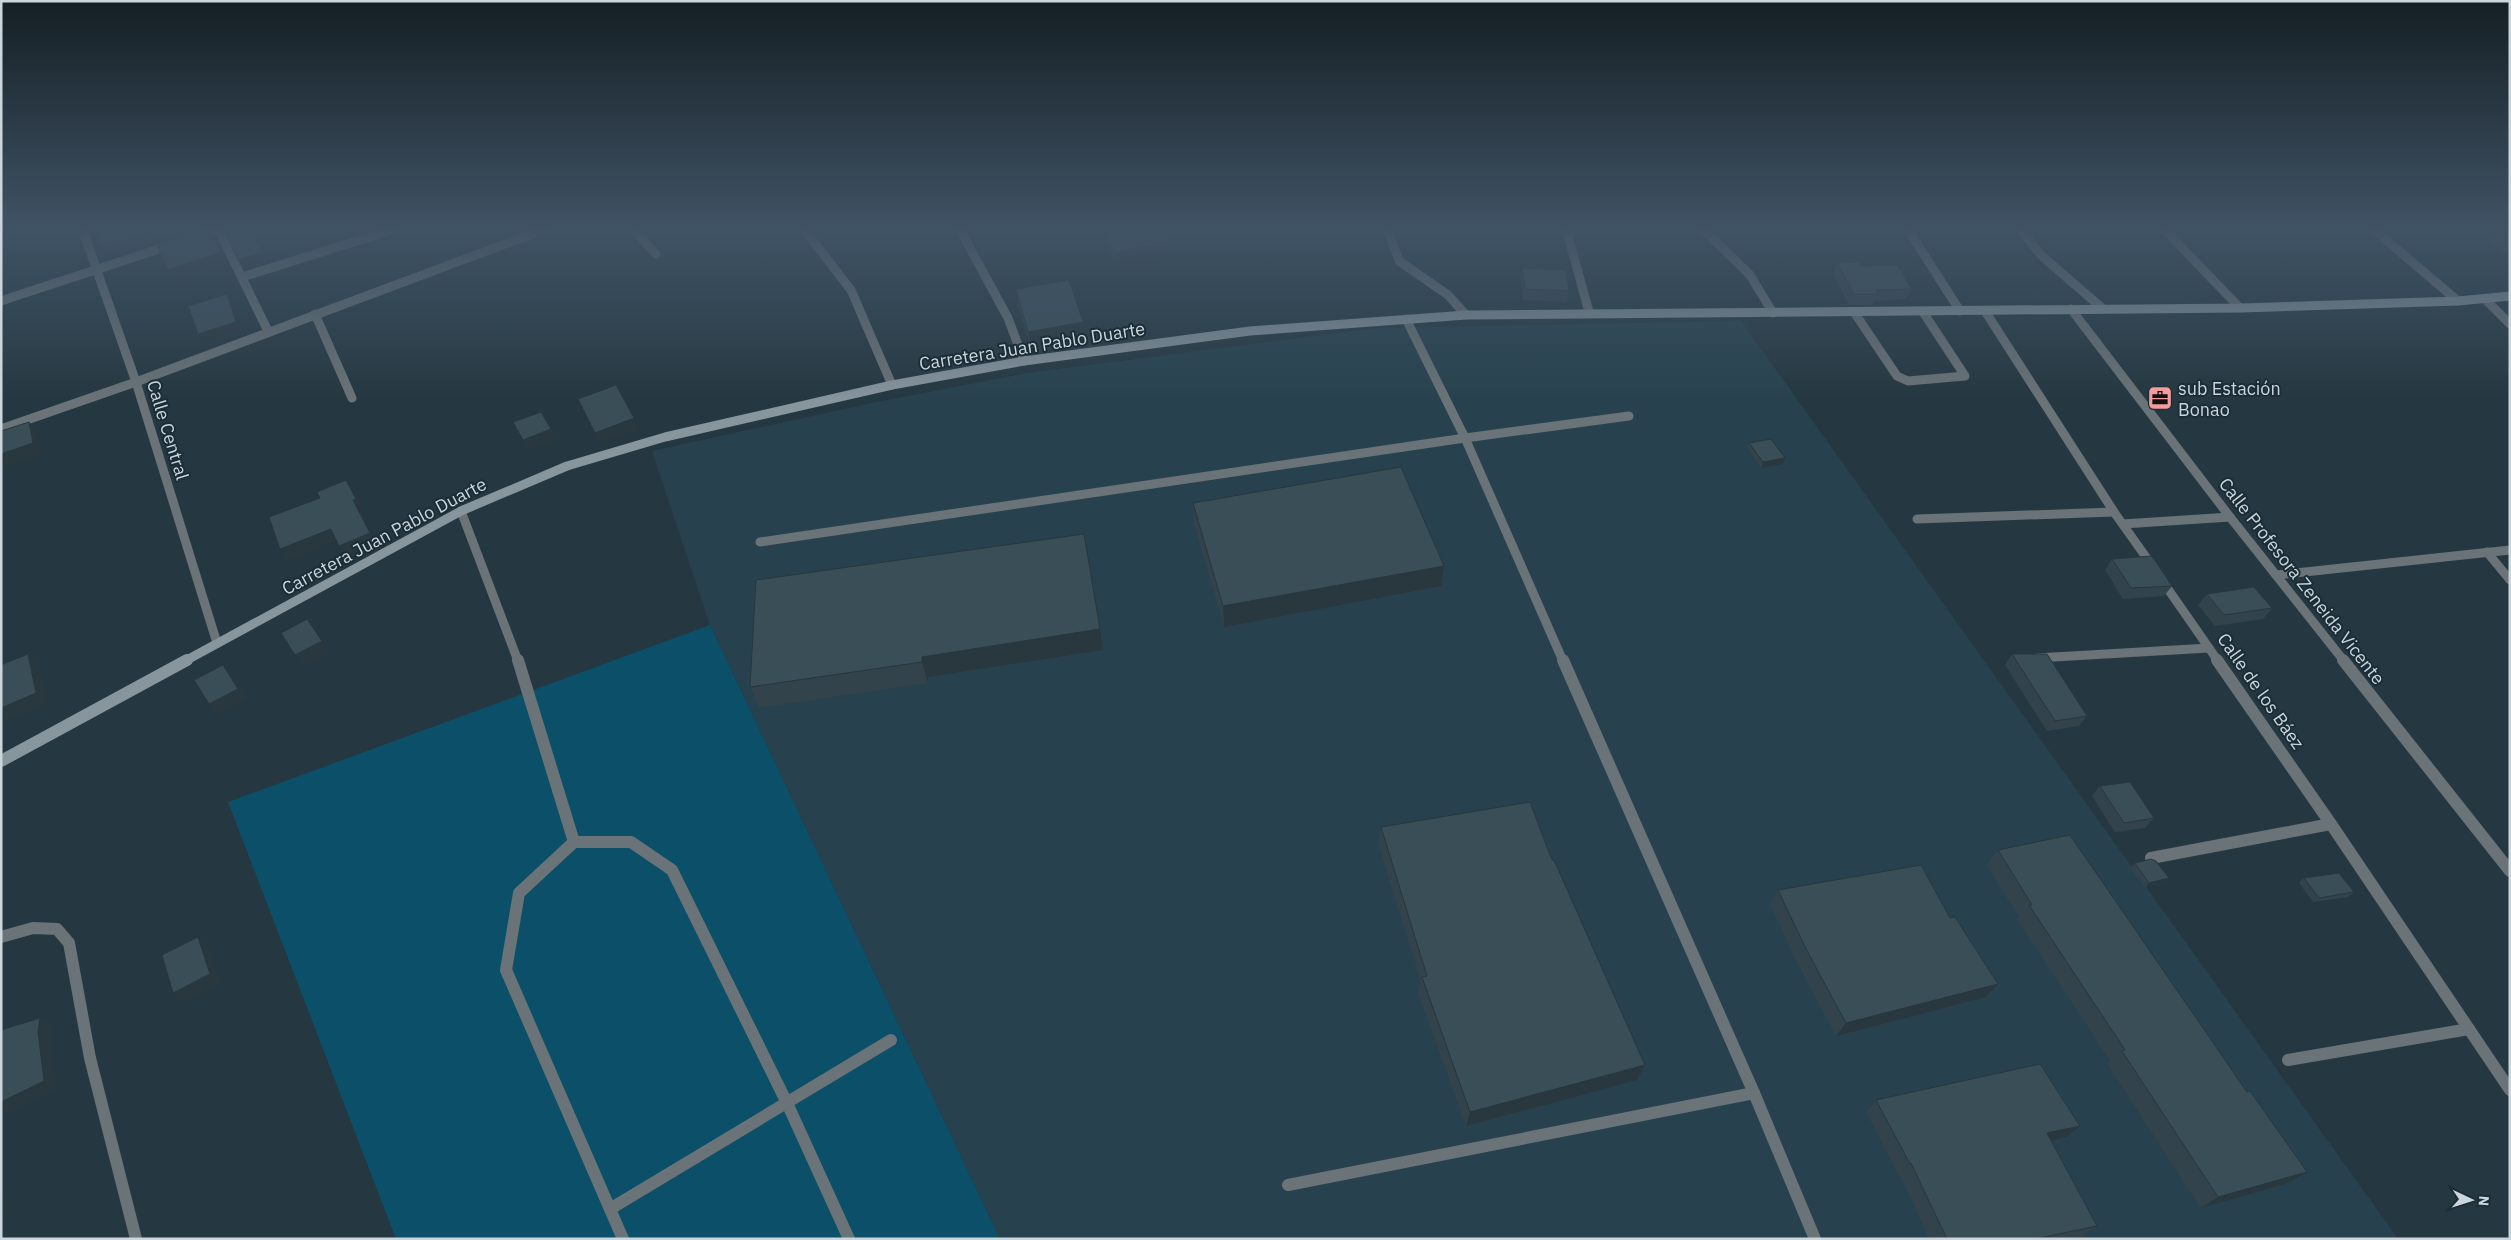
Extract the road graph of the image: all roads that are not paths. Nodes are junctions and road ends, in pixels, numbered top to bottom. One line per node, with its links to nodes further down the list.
1 (45, 286): 16 (street)
2 (102, 286): 33 (street, Calle Central)
3 (246, 286): 31 (street)
4 (391, 286): 27 (street)
5 (848, 286): 34 (street)
6 (991, 286): 32 (street)
7 (1435, 286): 28 (street)
8 (1582, 286): 23 (street)
9 (1757, 286): 26 (street)
10 (1944, 286): 21 (street)
11 (2076, 286): 19 (street)
12 (2219, 286): 20 (street)
13 (2440, 286): 17 (street)
14 (2510, 296): 15 (main road, Carretera Juan Pablo Duarte)
15 (2485, 299): 17 (main road, Carretera Juan Pablo Duarte); 30 (street)
16 (1, 301)
17 (2458, 301): 20 (main road, Carretera Juan Pablo Duarte)
18 (2071, 308): 19 (main road, Carretera Juan Pablo Duarte); 22 (main road, Carretera Juan Pablo Duarte); 41 (street, Calle Profesora Zeneida Vicente)
19 (2102, 308): 20 (main road, Carretera Juan Pablo Duarte)
20 (2240, 308)
21 (1960, 311): 22 (main road, Carretera Juan Pablo Duarte); 25 (main road, Carretera Juan Pablo Duarte)
22 (1985, 311): 40 (street, Calle de los Báez)
23 (1589, 312): 26 (main road, Carretera Juan Pablo Duarte); 28 (main road, Carretera Juan Pablo Duarte)
24 (1854, 312): 25 (main road, Carretera Juan Pablo Duarte); 25 (street); 26 (main road, Carretera Juan Pablo Duarte)
25 (1923, 312)
26 (1773, 313)
27 (315, 314): 31 (street); 35 (street)
28 (1466, 315): 29 (main road, Carretera Juan Pablo Duarte)
29 (1406, 319): 32 (main road, Carretera Juan Pablo Duarte); 38 (street)
30 (2510, 324)
31 (268, 331): 33 (street)
32 (1024, 361): 34 (main road, Carretera Juan Pablo Duarte)
33 (136, 382): 37 (street); 49 (street, Calle Central)
34 (892, 385): 39 (main road, Carretera Juan Pablo Duarte)
35 (352, 398)
36 (1629, 416): 38 (street)
37 (1, 429)
38 (1465, 438): 44 (street); 62 (street)
39 (461, 511): 49 (main road, Carretera Juan Pablo Duarte); 54 (street)
40 (2114, 512): 42 (street); 43 (street, Calle de los Báez)
41 (2230, 517): 43 (street); 47 (street, Calle Profesora Zeneida Vicente)
42 (1917, 519)
43 (2123, 524): 50 (street, Calle de los Báez)
44 (760, 542)
45 (2510, 550): 46 (street)
46 (2487, 552): 47 (street); 48 (street)
47 (2276, 575): 56 (street, Calle Profesora Zeneida Vicente)
48 (2510, 580)
49 (218, 643): 52 (main road, Carretera Juan Pablo Duarte)
50 (2209, 648): 51 (street); 53 (street, Calle de los Báez)
51 (2031, 659)
52 (1, 761)
53 (2331, 824): 55 (street); 58 (street, Calle de los Báez)
54 (574, 842): 63 (street); 65 (street)
55 (2151, 858)
56 (2510, 870)
57 (1, 937): 66 (street)
58 (2468, 1029): 60 (street); 61 (street, Calle de los Báez)
59 (891, 1040): 63 (street)
60 (2288, 1060)
61 (2510, 1090)
62 (1754, 1093): 64 (street); 69 (street)
63 (787, 1103): 65 (street); 68 (street)
64 (1288, 1185)
65 (610, 1209): 67 (street)
66 (136, 1239)
67 (623, 1239)
68 (849, 1239)
69 (1815, 1239)

